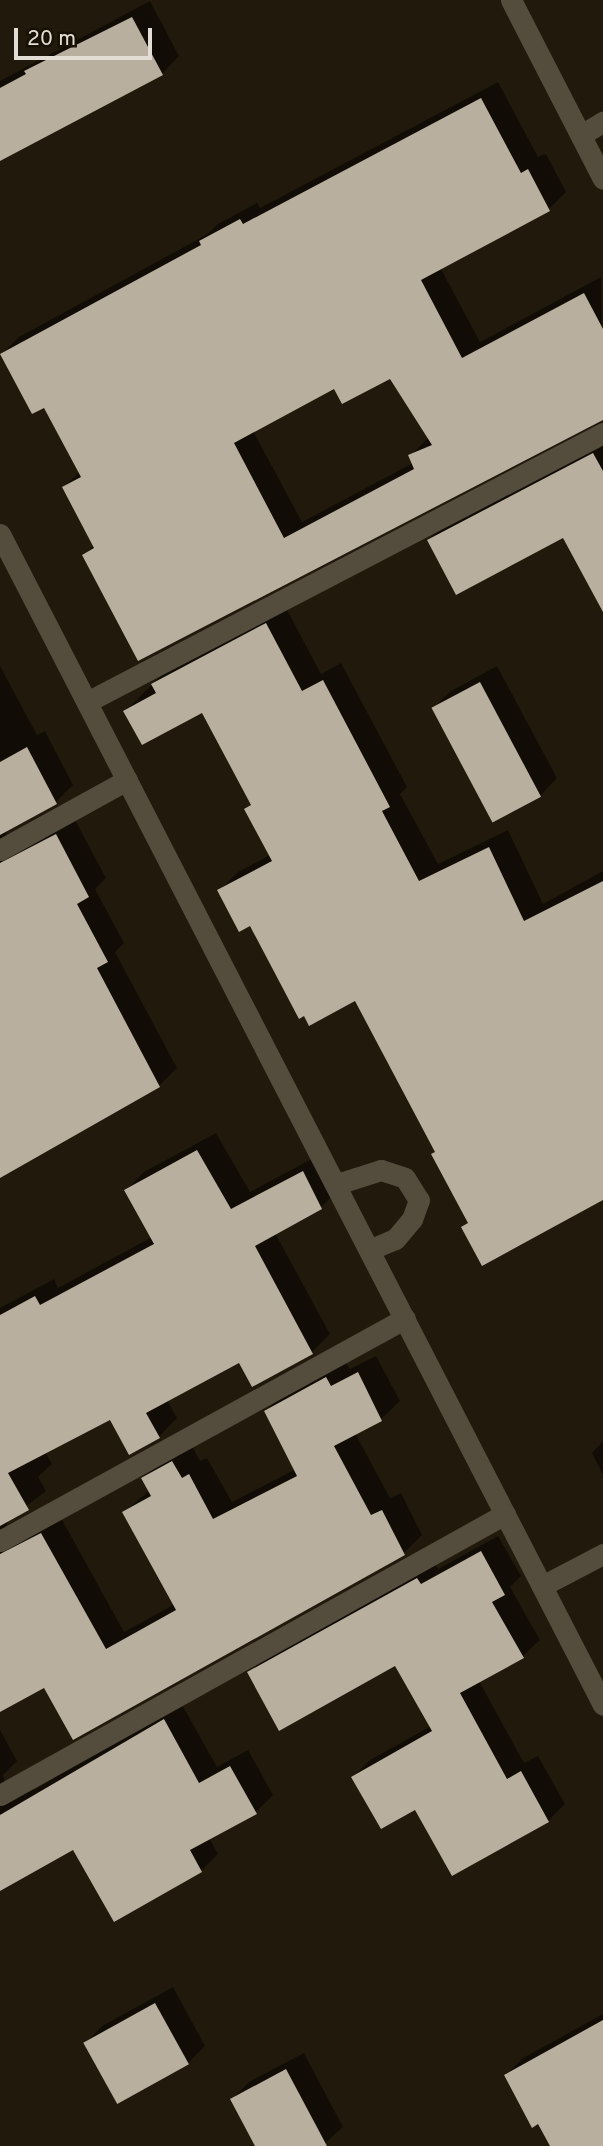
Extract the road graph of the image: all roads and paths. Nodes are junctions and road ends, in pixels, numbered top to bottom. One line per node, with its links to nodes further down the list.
1 (511, 0): 3 (street)
2 (603, 122): 3 (street)
3 (581, 135): 4 (street)
4 (603, 179)
5 (603, 433): 7 (street)
6 (0, 534): 7 (street)
7 (87, 702): 8 (street)
8 (127, 780): 9 (street); 10 (street)
9 (0, 850)
10 (337, 1184): 11 (street); 11 (street)
11 (371, 1249): 12 (street)
12 (405, 1318): 13 (street); 14 (street)
13 (505, 1514): 16 (street); 18 (street)
14 (0, 1541)
15 (603, 1554): 16 (street)
16 (542, 1586): 17 (street)
17 (603, 1705)
18 (0, 1795)

